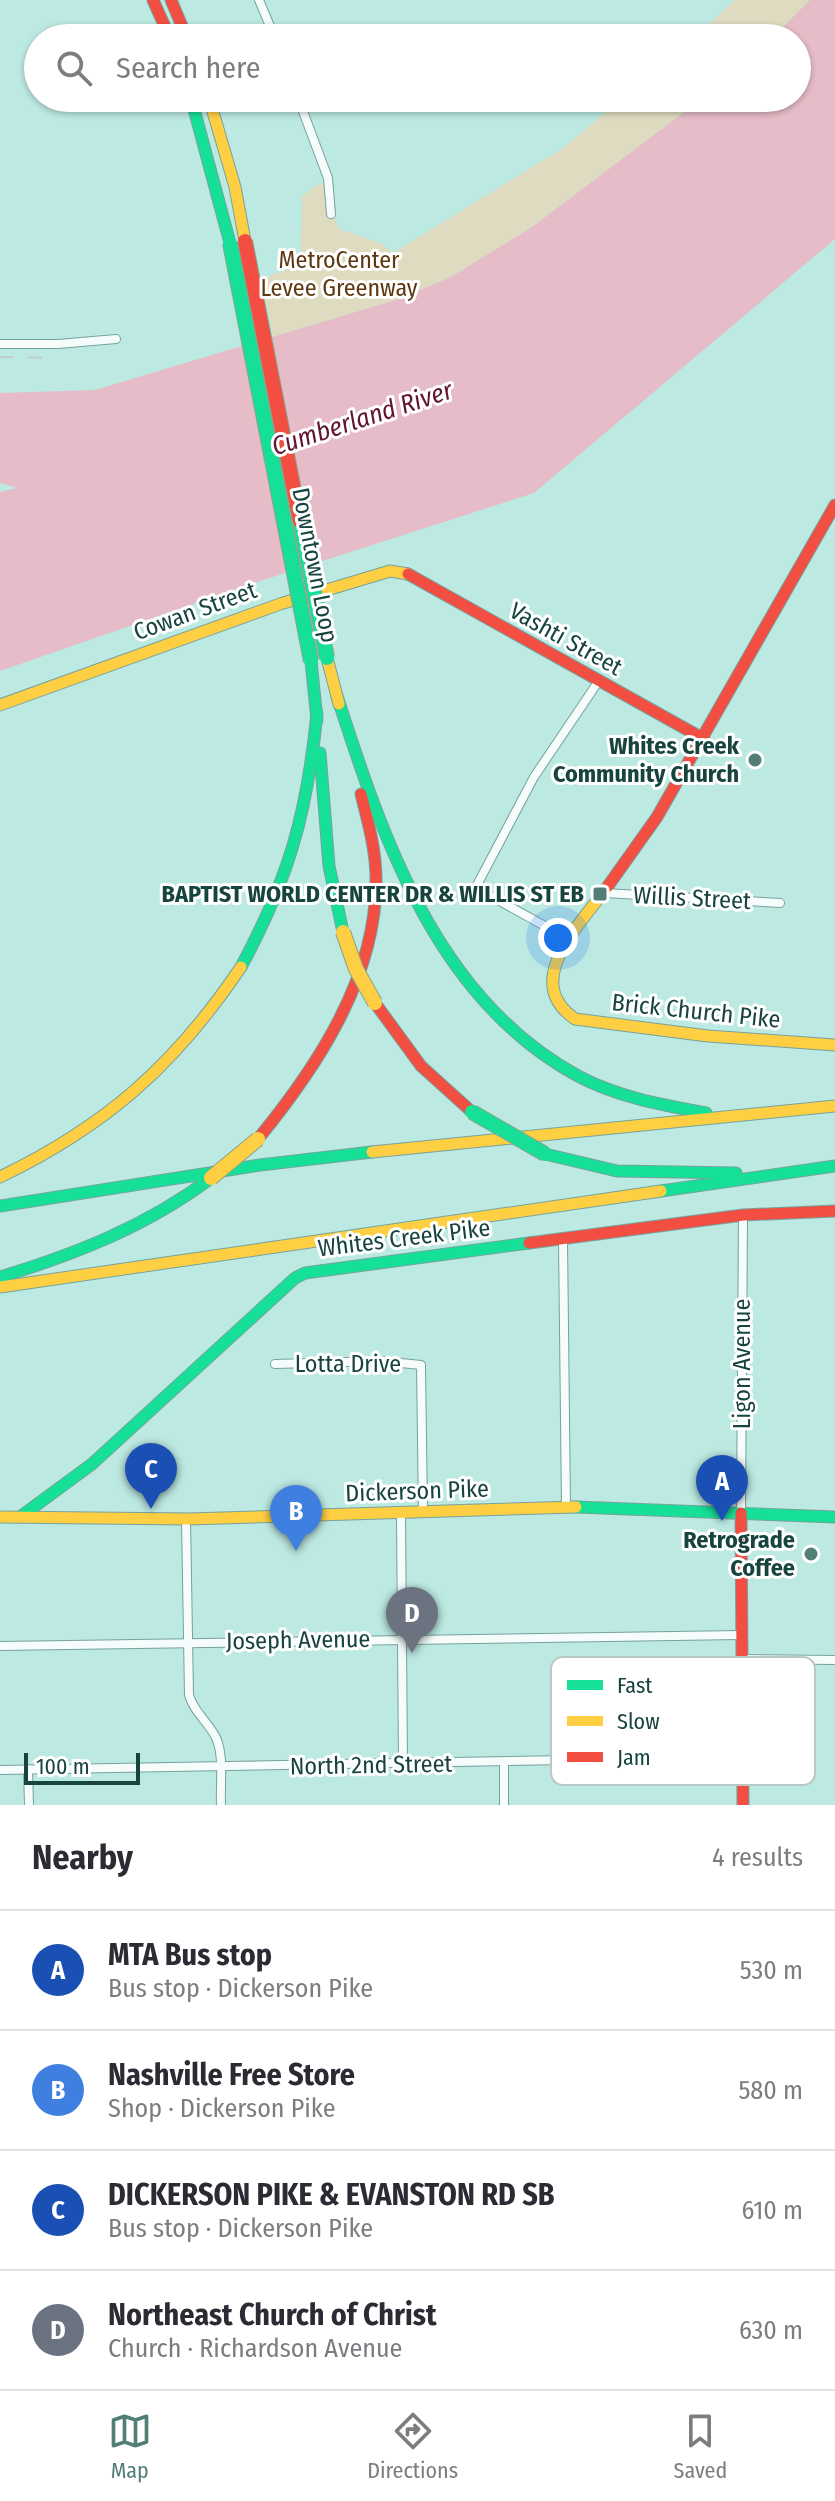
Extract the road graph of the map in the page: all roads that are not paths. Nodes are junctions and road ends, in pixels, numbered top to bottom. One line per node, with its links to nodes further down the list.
1 (153, 0): 4 (main road)
2 (171, 0): 5 (main road)
3 (259, 0): 6 (street)
4 (164, 24)
5 (181, 24)
6 (269, 24)
7 (196, 112): 11 (main road, Downtown Loop)
8 (213, 112): 11 (main road, Downtown Loop)
9 (303, 112): 10 (street)
10 (331, 214)
11 (238, 242): 17 (main road, Downtown Loop, bridge); 19 (main road, Downtown Loop, bridge)
12 (116, 339): 13 (street)
13 (0, 344)
14 (835, 505): 20 (main road)
15 (408, 574): 16 (main road, Vashti Street); 18 (main road, Cowan Street)
16 (598, 682): 20 (main road, Vashti Street); 23 (street)
17 (337, 696): 26 (main road); 34 (main road, bridge)
18 (0, 705)
19 (317, 713): 28 (main road, bridge); 29 (main road)
20 (704, 739): 21 (main road)
21 (605, 893): 22 (street, Willis Street); 23 (main road)
22 (780, 903)
23 (570, 940): 24 (main road, Brick Church Pike)
24 (835, 1045)
25 (835, 1106): 26 (main road)
26 (719, 1115): 30 (main road)
27 (835, 1166): 28 (main road)
28 (785, 1172): 35 (main road)
29 (0, 1177)
30 (0, 1206)
31 (835, 1211): 32 (main road, Whites Creek Pike)
32 (743, 1215): 33 (main road, Whites Creek Pike); 39 (street, Ligon Avenue)
33 (563, 1240): 37 (street); 42 (main road, Whites Creek Pike)
34 (0, 1277)
35 (0, 1287)
36 (275, 1364): 38 (street, Lotta Drive)
37 (566, 1507): 38 (main road, Dickerson Pike); 39 (main road, Dickerson Pike)
38 (423, 1513): 40 (main road, Dickerson Pike)
39 (741, 1513): 43 (main road, Dickerson Pike); 45 (main road)
40 (401, 1514): 44 (main road, Dickerson Pike); 46 (street)
41 (0, 1517): 42 (main road, Dickerson Pike)
42 (20, 1517): 44 (main road, Dickerson Pike)
43 (835, 1517)
44 (186, 1519): 47 (street)
45 (740, 1635): 46 (street, Joseph Avenue); 49 (main road)
46 (402, 1639): 47 (street, Joseph Avenue); 53 (street)
47 (187, 1642): 48 (street, Joseph Avenue); 55 (street)
48 (0, 1646)
49 (741, 1657)
50 (815, 1660): 51 (street)
51 (835, 1660)
52 (551, 1763): 54 (street, North 2nd Street)
53 (403, 1764): 54 (street, North 2nd Street); 55 (street, North 2nd Street)
54 (504, 1764): 60 (street)
55 (220, 1767): 56 (street, North 2nd Street); 59 (street)
56 (28, 1769): 57 (street, North 2nd Street); 58 (street)
57 (0, 1770)
58 (29, 1805)
59 (221, 1805)
60 (504, 1805)

